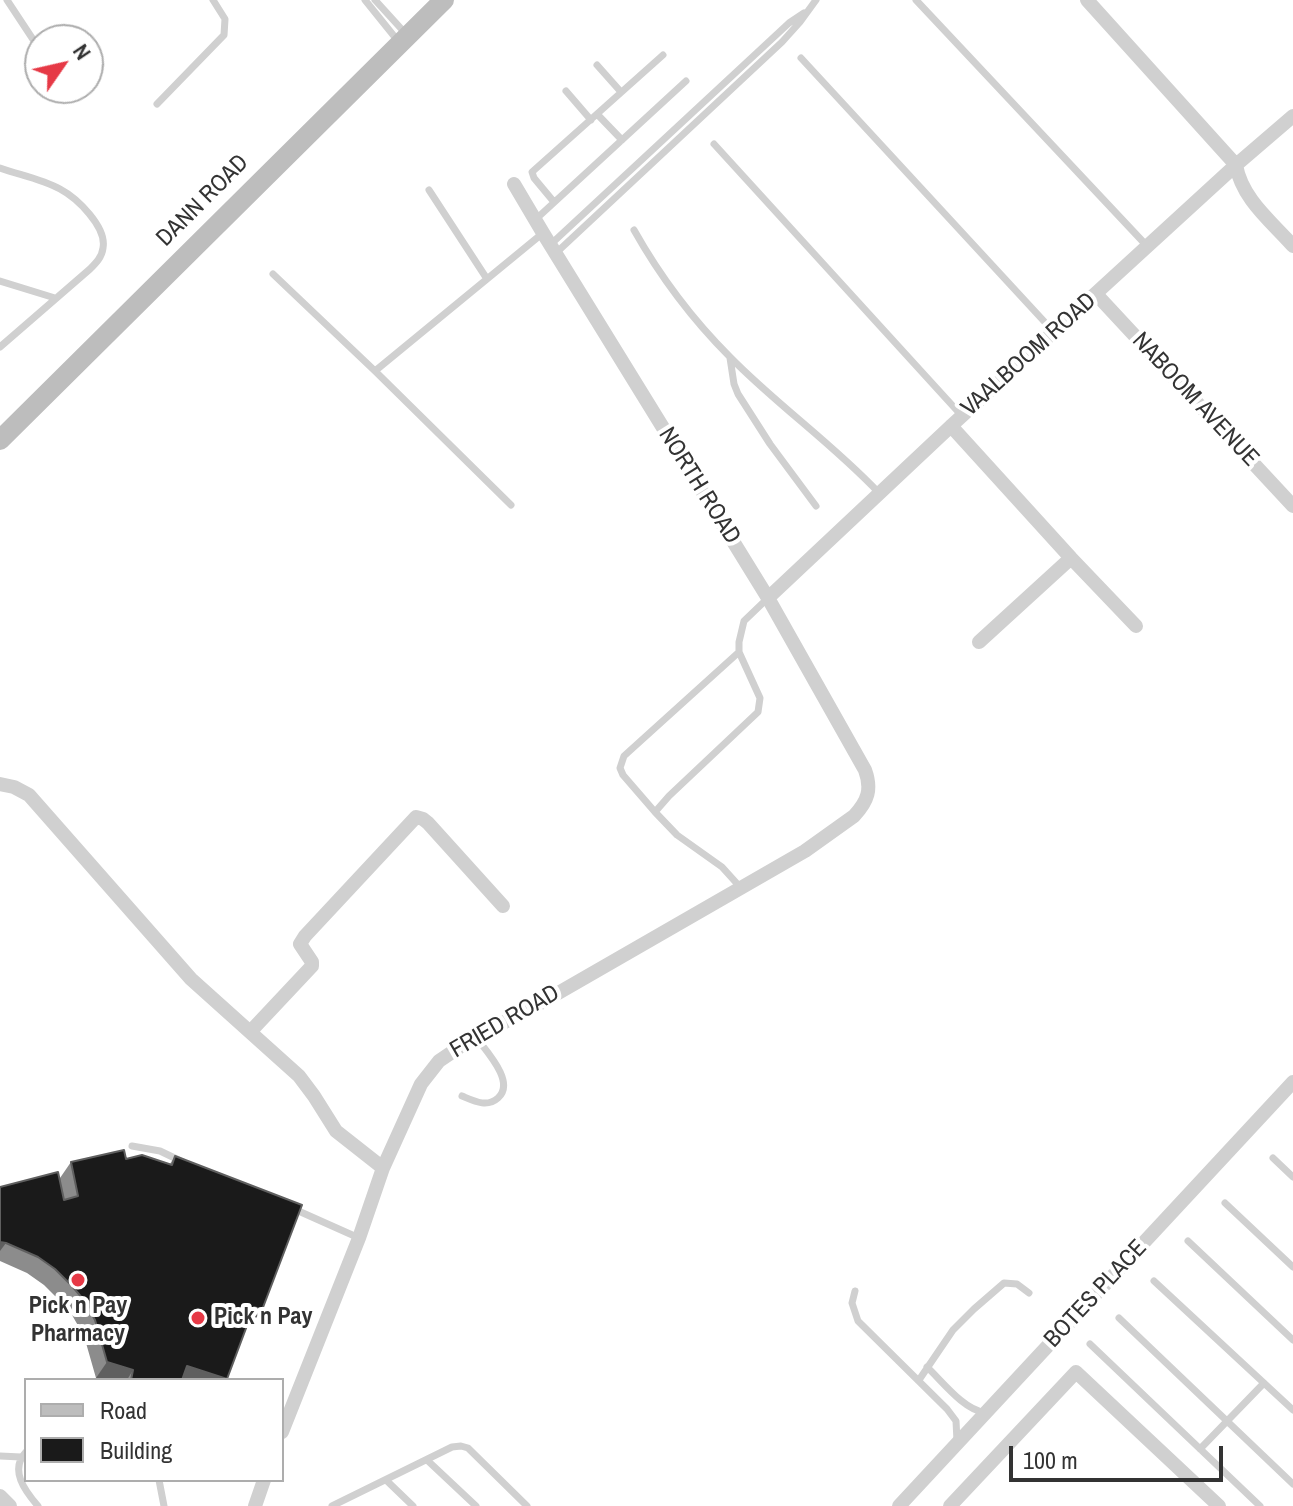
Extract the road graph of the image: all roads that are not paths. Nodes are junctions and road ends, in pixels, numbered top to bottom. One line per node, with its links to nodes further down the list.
1 (7, 0): 11 (lane)
2 (213, 0): 19 (lane)
3 (365, 0): 10 (lane)
4 (375, 0): 9 (lane)
5 (444, 0): 12 (main road, DANN ROAD)
6 (816, 0): 31 (lane)
7 (916, 0): 33 (lane)
8 (1087, 0): 24 (street)
9 (388, 14): 10 (lane); 12 (lane)
10 (381, 21): 12 (lane)
11 (24, 26)
12 (403, 39): 44 (main road, DANN ROAD)
13 (663, 55): 18 (lane)
14 (801, 58): 39 (lane)
15 (597, 65): 18 (lane)
16 (686, 81): 22 (lane)
17 (566, 91): 21 (lane)
18 (621, 92): 21 (lane)
19 (157, 104)
20 (1293, 116): 24 (street, VAALBOOM ROAD)
21 (594, 117): 22 (lane); 28 (lane)
22 (622, 140): 28 (lane)
23 (714, 144): 43 (lane)
24 (1236, 165): 32 (street); 33 (street, VAALBOOM ROAD)
25 (0, 168): 38 (lane)
26 (514, 184): 29 (street, NORTH ROAD)
27 (429, 190): 35 (lane)
28 (554, 202): 29 (lane)
29 (535, 220): 31 (street, NORTH ROAD)
30 (634, 230): 41 (lane)
31 (550, 244): 35 (lane); 50 (street, NORTH ROAD)
32 (1293, 246)
33 (1148, 247): 37 (street, VAALBOOM ROAD)
34 (273, 274): 42 (lane)
35 (487, 279): 42 (lane)
36 (0, 281): 38 (lane)
37 (1096, 294): 39 (street, VAALBOOM ROAD); 48 (street, NABOOM AVENUE)
38 (55, 298): 40 (lane)
39 (1054, 333): 43 (street, VAALBOOM ROAD)
40 (0, 347)
41 (730, 358): 45 (lane); 47 (lane)
42 (375, 371): 46 (lane)
43 (957, 421): 45 (street, VAALBOOM ROAD); 49 (street)
44 (0, 440)
45 (880, 494): 50 (street, VAALBOOM ROAD)
46 (511, 505)
47 (816, 506)
48 (1293, 506)
49 (1071, 558): 51 (street); 52 (street)
50 (768, 598): 53 (lane); 55 (street, NORTH ROAD)
51 (1136, 626)
52 (979, 642)
53 (739, 652): 56 (lane); 56 (lane)
54 (0, 784): 59 (street)
55 (869, 794): 57 (street, FRIED ROAD)
56 (655, 812): 57 (lane)
57 (741, 888): 60 (street, FRIED ROAD)
58 (503, 906): 59 (street)
59 (250, 1032): 66 (street)
60 (476, 1037): 62 (lane); 66 (street, FRIED ROAD)
61 (1293, 1082): 83 (street, BOTES PLACE)
62 (462, 1096)
63 (132, 1146): 65 (lane)
64 (1273, 1158): 67 (lane)
65 (189, 1164)
66 (383, 1168): 70 (street, FRIED ROAD)
67 (1293, 1177)
68 (1225, 1203): 72 (lane)
69 (283, 1204): 70 (lane)
70 (359, 1238): 85 (street, FRIED ROAD)
71 (1188, 1241): 77 (lane)
72 (1293, 1267)
73 (1154, 1281): 81 (lane)
74 (855, 1291): 80 (lane)
75 (1029, 1293): 79 (lane)
76 (1119, 1318): 84 (lane)
77 (1293, 1340)
78 (1090, 1344): 87 (lane)
79 (927, 1367): 80 (lane); 83 (lane)
80 (919, 1380): 86 (lane)
81 (1264, 1383): 82 (lane); 84 (lane)
82 (1293, 1410)
83 (986, 1412): 86 (street, BOTES PLACE)
84 (1228, 1422): 87 (lane); 94 (lane)
85 (284, 1427)
86 (957, 1444): 106 (street, BOTES PLACE)
87 (1200, 1449): 109 (lane)
88 (24, 1454): 89 (lane); 98 (lane)
89 (0, 1456)
90 (427, 1460): 91 (lane); 104 (lane); 105 (lane)
91 (386, 1480): 96 (lane); 103 (lane)
92 (159, 1482): 99 (lane)
93 (263, 1482): 100 (street)
94 (1293, 1484)
95 (0, 1496): 97 (street)
96 (348, 1498): 101 (lane); 102 (lane)
97 (10, 1506)
98 (38, 1506)
99 (164, 1506)
100 (255, 1506)
101 (332, 1506)
102 (355, 1506)
103 (413, 1506)
104 (476, 1506)
105 (527, 1506)
106 (899, 1506)
107 (950, 1506): 108 (street)
108 (1219, 1506)
109 (1260, 1506)

